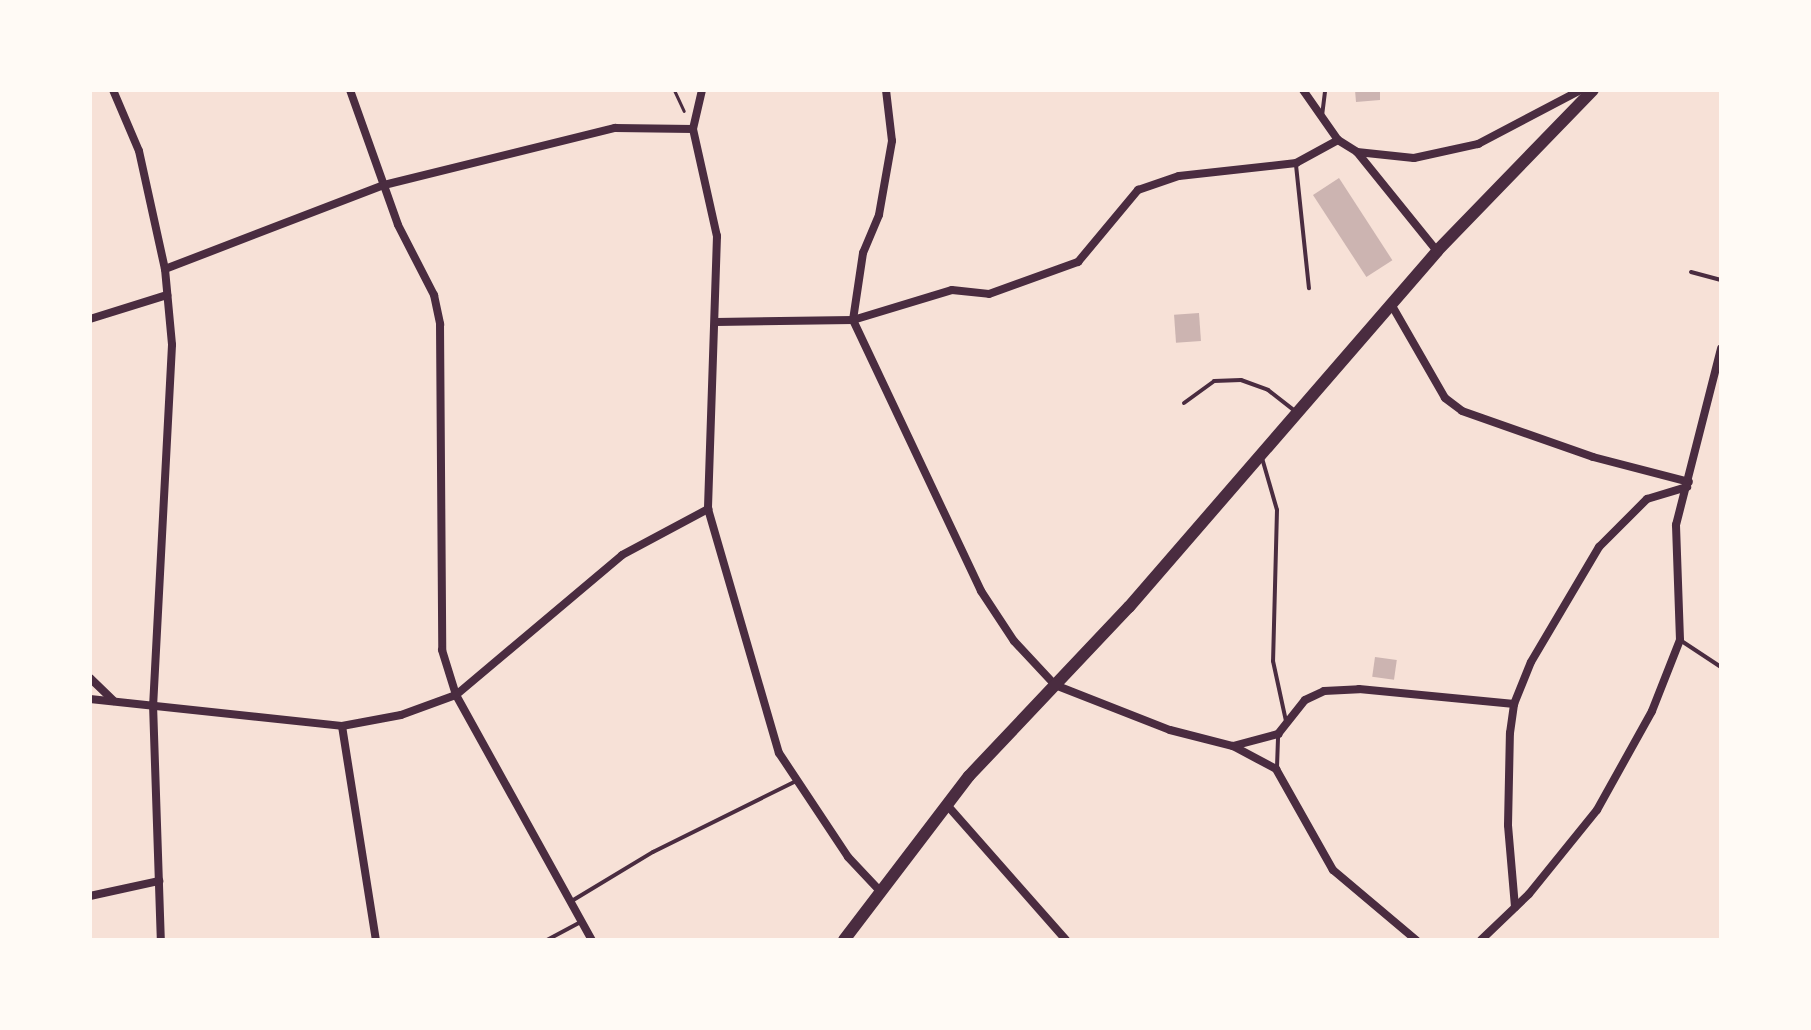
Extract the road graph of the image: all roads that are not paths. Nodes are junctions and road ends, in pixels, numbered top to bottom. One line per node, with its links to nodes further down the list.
1 (113, 90): 16 (street)
2 (350, 90): 14 (street)
3 (702, 90): 10 (street)
4 (886, 90): 23 (street)
5 (1303, 90): 9 (street)
6 (1325, 90): 9 (lane)
7 (1581, 90): 12 (street)
8 (1593, 90): 15 (main road)
9 (1322, 118): 11 (street)
10 (693, 129): 14 (street); 24 (street)
11 (1338, 140): 12 (street); 13 (street)
12 (1357, 152): 15 (street)
13 (1296, 163): 19 (lane); 23 (street)
14 (384, 185): 16 (street); 35 (street)
15 (1437, 251): 21 (main road)
16 (165, 269): 20 (street)
17 (1691, 272): 18 (lane)
18 (1721, 280)
19 (1309, 288)
20 (167, 295): 22 (street); 38 (street)
21 (1391, 304): 27 (main road); 29 (street)
22 (90, 319)
23 (853, 320): 24 (street); 34 (street)
24 (716, 322): 30 (street)
25 (1721, 349): 29 (street)
26 (1184, 403): 27 (lane)
27 (1295, 411): 28 (main road)
28 (1260, 452): 34 (main road); 40 (lane)
29 (1688, 484): 31 (street); 39 (street)
30 (708, 509): 35 (street); 45 (street)
31 (1680, 640): 32 (lane); 51 (street)
32 (1721, 667)
33 (90, 678): 37 (street)
34 (1055, 685): 43 (street); 46 (main road)
35 (456, 695): 41 (street); 50 (street)
36 (90, 699): 37 (street)
37 (115, 701): 38 (street)
38 (153, 704): 41 (street); 47 (street)
39 (1514, 704): 40 (street); 51 (street)
40 (1287, 723): 42 (street)
41 (342, 726): 55 (street)
42 (1278, 734): 43 (street); 44 (lane)
43 (1233, 746): 44 (street)
44 (1276, 769): 60 (street)
45 (794, 782): 48 (street); 50 (lane)
46 (947, 805): 48 (main road); 59 (street)
47 (159, 881): 49 (street); 54 (street)
48 (878, 889): 58 (main road)
49 (90, 896)
50 (568, 903): 52 (street)
51 (1515, 907): 53 (street)
52 (579, 923): 56 (lane); 57 (street)
53 (1479, 939)
54 (161, 940)
55 (376, 940)
56 (547, 940)
57 (592, 940)
58 (844, 940)
59 (1066, 940)
60 (1416, 940)

